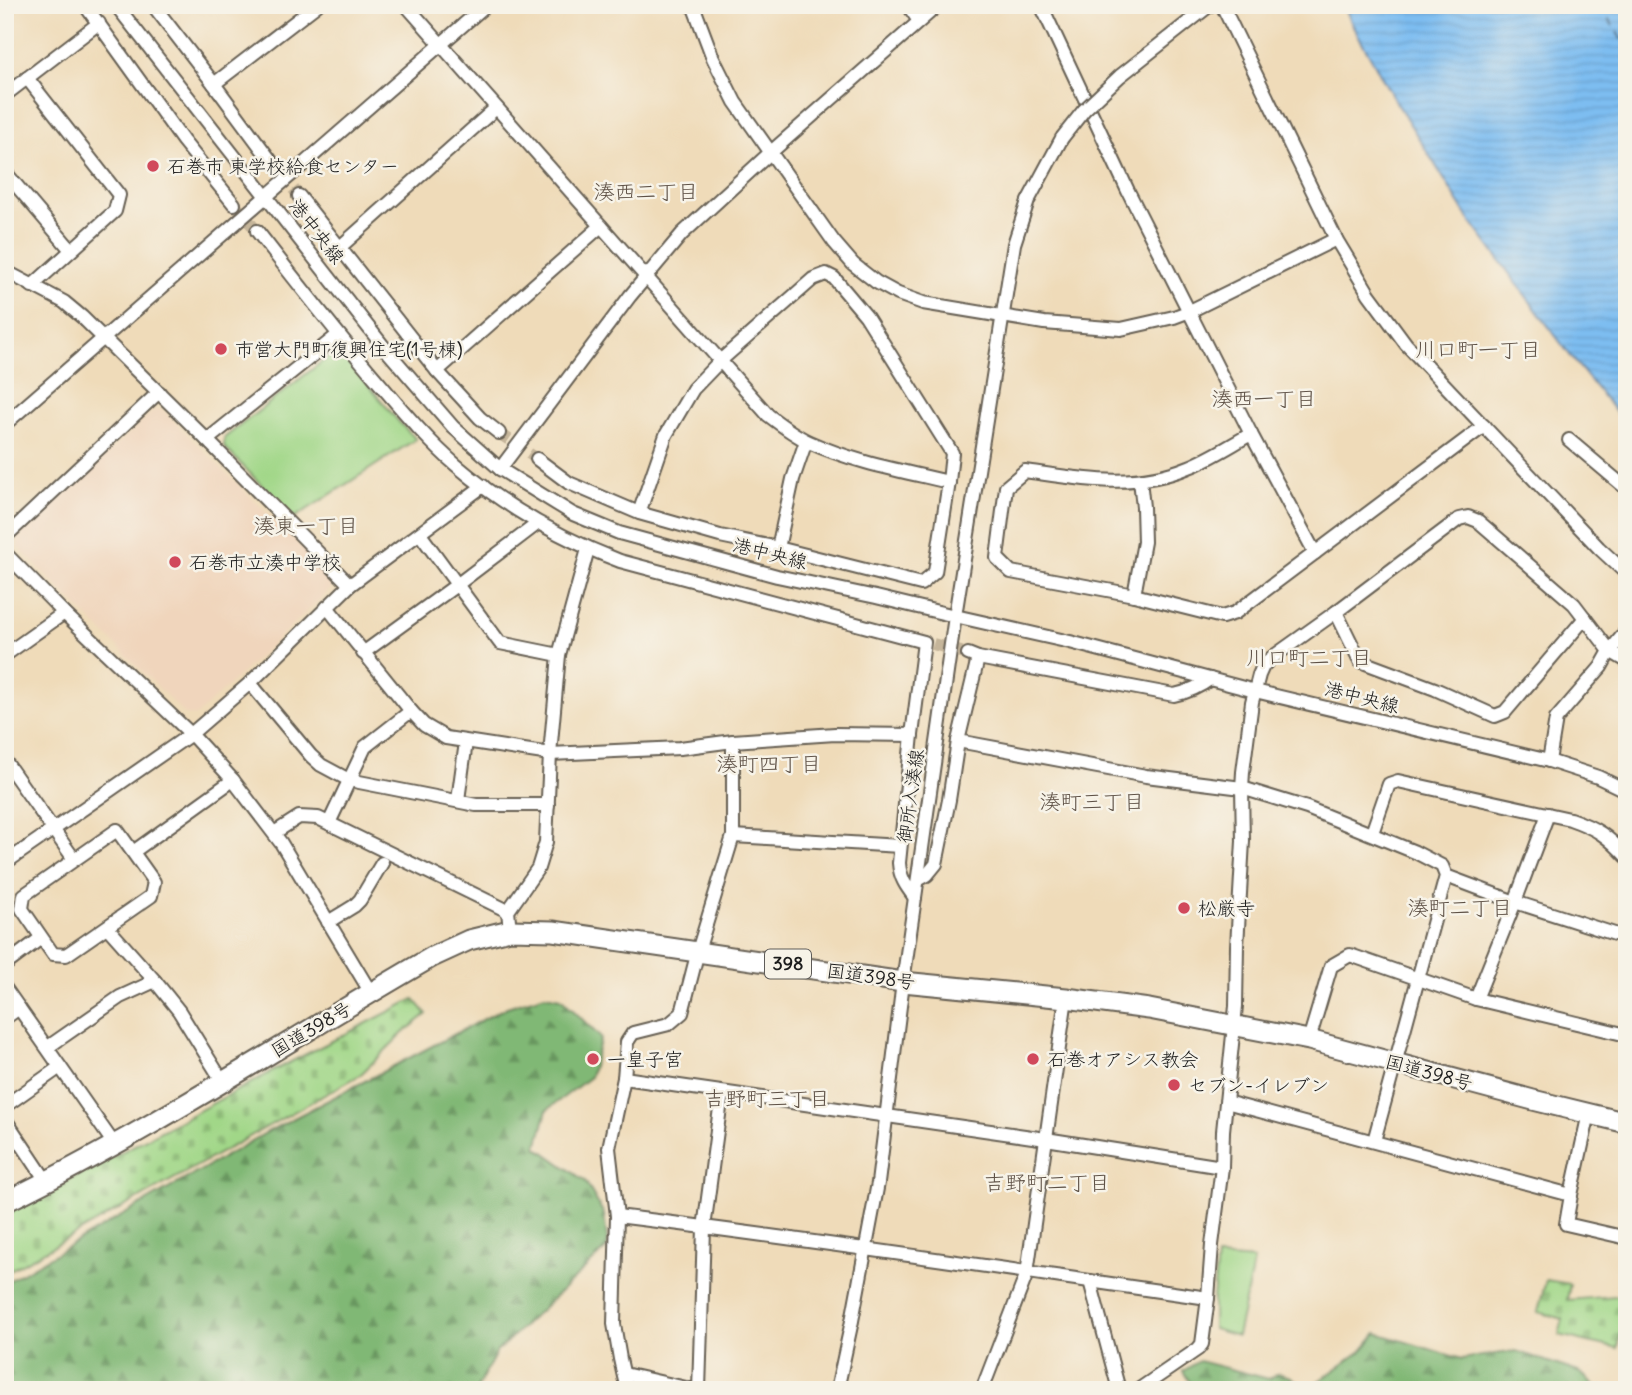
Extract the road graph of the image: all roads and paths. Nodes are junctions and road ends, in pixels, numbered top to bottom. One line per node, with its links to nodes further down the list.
1 (85, 5): 14 (street)
2 (116, 5): 24 (street, 港中央線)
3 (153, 5): 17 (street)
4 (317, 5): 17 (street)
5 (406, 5): 15 (street)
6 (486, 5): 15 (street)
7 (693, 5): 20 (street)
8 (908, 5): 13 (street)
9 (939, 5): 13 (street)
10 (1041, 5): 34 (street)
11 (1210, 5): 35 (street, 御所入湊線, bridge)
12 (1222, 5): 28 (street)
13 (919, 21): 20 (street)
14 (99, 23): 16 (street); 25 (street)
15 (440, 45): 19 (street); 24 (street)
16 (27, 78): 18 (street); 30 (street)
17 (214, 84): 21 (street)
18 (5, 95)
19 (496, 108): 26 (street); 29 (street)
20 (770, 153): 32 (street); 35 (street)
21 (271, 161)
22 (5, 172): 30 (street)
23 (299, 196): 29 (street)
24 (266, 197): 37 (street); 49 (street, 港中央線)
25 (234, 204)
26 (601, 226): 32 (street); 39 (street)
27 (257, 231): 36 (street)
28 (1336, 239): 34 (street); 42 (street)
29 (339, 248): 39 (street)
30 (71, 250): 33 (street)
31 (5, 271): 33 (street)
32 (646, 278): 38 (street); 49 (street)
33 (32, 286): 37 (street)
34 (1190, 311): 35 (street); 44 (street)
35 (1003, 315): 69 (street, 御所入湊線)
36 (338, 335): 45 (street); 52 (street)
37 (105, 338): 40 (street); 41 (street)
38 (720, 361): 47 (street); 51 (street); 54 (street)
39 (437, 372): 43 (street)
40 (159, 392): 45 (street); 57 (street)
41 (5, 424)
42 (1484, 426): 60 (street); 62 (street)
43 (499, 433)
44 (1251, 434): 50 (street); 60 (street)
45 (207, 440): 64 (street)
46 (1569, 440): 53 (street)
47 (806, 441): 51 (street); 58 (street)
48 (537, 460): 54 (street)
49 (500, 469): 69 (street, 港中央線)
50 (1140, 480): 65 (street); 65 (street)
51 (949, 482): 58 (street)
52 (483, 486): 55 (street); 56 (street)
53 (1627, 489)
54 (639, 513): 58 (street)
55 (537, 524): 59 (street); 63 (street)
56 (420, 534): 63 (street); 64 (street)
57 (5, 537)
58 (778, 548)
59 (588, 549): 75 (street); 82 (street)
60 (1315, 553): 65 (street)
61 (6, 555): 68 (street)
62 (1627, 574)
63 (458, 584): 73 (street); 75 (street)
64 (350, 585): 66 (street)
65 (1134, 595)
66 (327, 607): 73 (street); 78 (street)
67 (1336, 612): 70 (street); 70 (street); 79 (street)
68 (64, 613): 74 (street); 81 (street)
69 (955, 616): 77 (street, 港中央線); 108 (street, 御所入湊線)
70 (1585, 618): 72 (street)
71 (1627, 630): 72 (street)
72 (1610, 651): 76 (street); 88 (street)
73 (363, 653): 80 (street)
74 (5, 655)
75 (559, 655): 86 (street)
76 (1627, 661)
77 (1210, 679): 79 (street, 港中央線); 84 (street)
78 (250, 683): 81 (street); 90 (street)
79 (1255, 691): 88 (street, 港中央線); 91 (street)
80 (411, 711): 85 (street); 90 (street)
81 (191, 734): 89 (street); 97 (street)
82 (912, 735): 83 (street); 101 (street)
83 (733, 741): 86 (street); 100 (street)
84 (958, 741): 91 (street); 108 (street)
85 (466, 742): 86 (street); 93 (street)
86 (550, 754): 94 (street)
87 (5, 761): 97 (street)
88 (1549, 761): 92 (street, 港中央線)
89 (233, 780): 98 (street); 102 (street)
90 (349, 780): 93 (street); 96 (street)
91 (1242, 788): 99 (street); 127 (street)
92 (1627, 791)
93 (458, 800): 94 (street)
94 (548, 805): 111 (street)
95 (1548, 814): 99 (street); 103 (street); 110 (street)
96 (329, 823): 98 (street); 111 (street)
97 (53, 830): 104 (street); 105 (street)
98 (274, 833): 112 (street)
99 (1372, 833): 107 (street)
100 (733, 836): 101 (street); 116 (street)
101 (900, 846): 109 (street)
102 (133, 852): 104 (street); 113 (street)
103 (1627, 857)
104 (74, 859): 114 (street)
105 (5, 863)
106 (382, 863): 112 (street)
107 (1446, 876): 110 (street); 118 (street)
108 (918, 880): 109 (street, 御所入湊線)
109 (915, 898): 120 (street, 御所入湊線)
110 (1515, 902): 115 (street); 124 (street)
111 (509, 921): 116 (highway, 国道398号 / 398); 122 (highway, 国道398号 / 398)
112 (328, 922): 122 (street)
113 (107, 927): 114 (street); 119 (street)
114 (41, 938): 117 (street)
115 (1627, 938)
116 (698, 951): 120 (highway, 国道398号 / 398); 133 (street)
117 (5, 965)
118 (1418, 980): 124 (street); 129 (street); 131 (street)
119 (155, 981): 130 (street); 134 (street)
120 (903, 982): 123 (highway, 国道398号 / 398); 139 (street, 御所入湊線)
121 (5, 988): 125 (street)
122 (371, 993): 134 (highway, 国道398号 / 398)
123 (1066, 998): 127 (highway, 国道398号 / 398); 142 (street)
124 (1476, 999): 128 (street)
125 (19, 1008): 126 (street); 130 (street)
126 (5, 1018)
127 (1234, 1025): 129 (highway, 国道398号 / 398); 136 (street)
128 (1627, 1035)
129 (1309, 1040): 131 (highway, 国道398号 / 398)
130 (48, 1047): 132 (street)
131 (1395, 1064): 138 (highway, 国道398号 / 398); 143 (street)
132 (60, 1067): 137 (street); 144 (street)
133 (624, 1078): 135 (street); 149 (street)
134 (223, 1082): 144 (highway, 国道398号 / 398)
135 (722, 1093): 139 (street); 150 (street)
136 (1226, 1102): 143 (street); 145 (street)
137 (5, 1106)
138 (1589, 1113): 141 (highway, 国道398号 / 398); 147 (street)
139 (886, 1117): 142 (street); 152 (street, 御所入湊線)
140 (5, 1119): 146 (street)
141 (1627, 1123)
142 (1046, 1139): 145 (street); 153 (street)
143 (1374, 1142): 147 (street)
144 (114, 1144): 146 (highway, 国道398号 / 398)
145 (1222, 1167): 155 (street)
146 (47, 1182): 148 (highway, 国道398号 / 398)
147 (1572, 1195): 151 (street)
148 (5, 1202)
149 (617, 1216): 150 (street); 156 (street)
150 (704, 1228): 152 (street); 158 (street)
151 (1627, 1238)
152 (866, 1248): 153 (street); 159 (street, 御所入湊線)
153 (1027, 1273): 154 (street); 160 (street)
154 (1090, 1281): 155 (street); 161 (street)
155 (1208, 1298): 162 (street)
156 (624, 1374): 157 (street); 158 (street)
157 (627, 1390)
158 (697, 1390)
159 (837, 1390)
160 (982, 1390)
161 (1119, 1390)
162 (1138, 1390)

